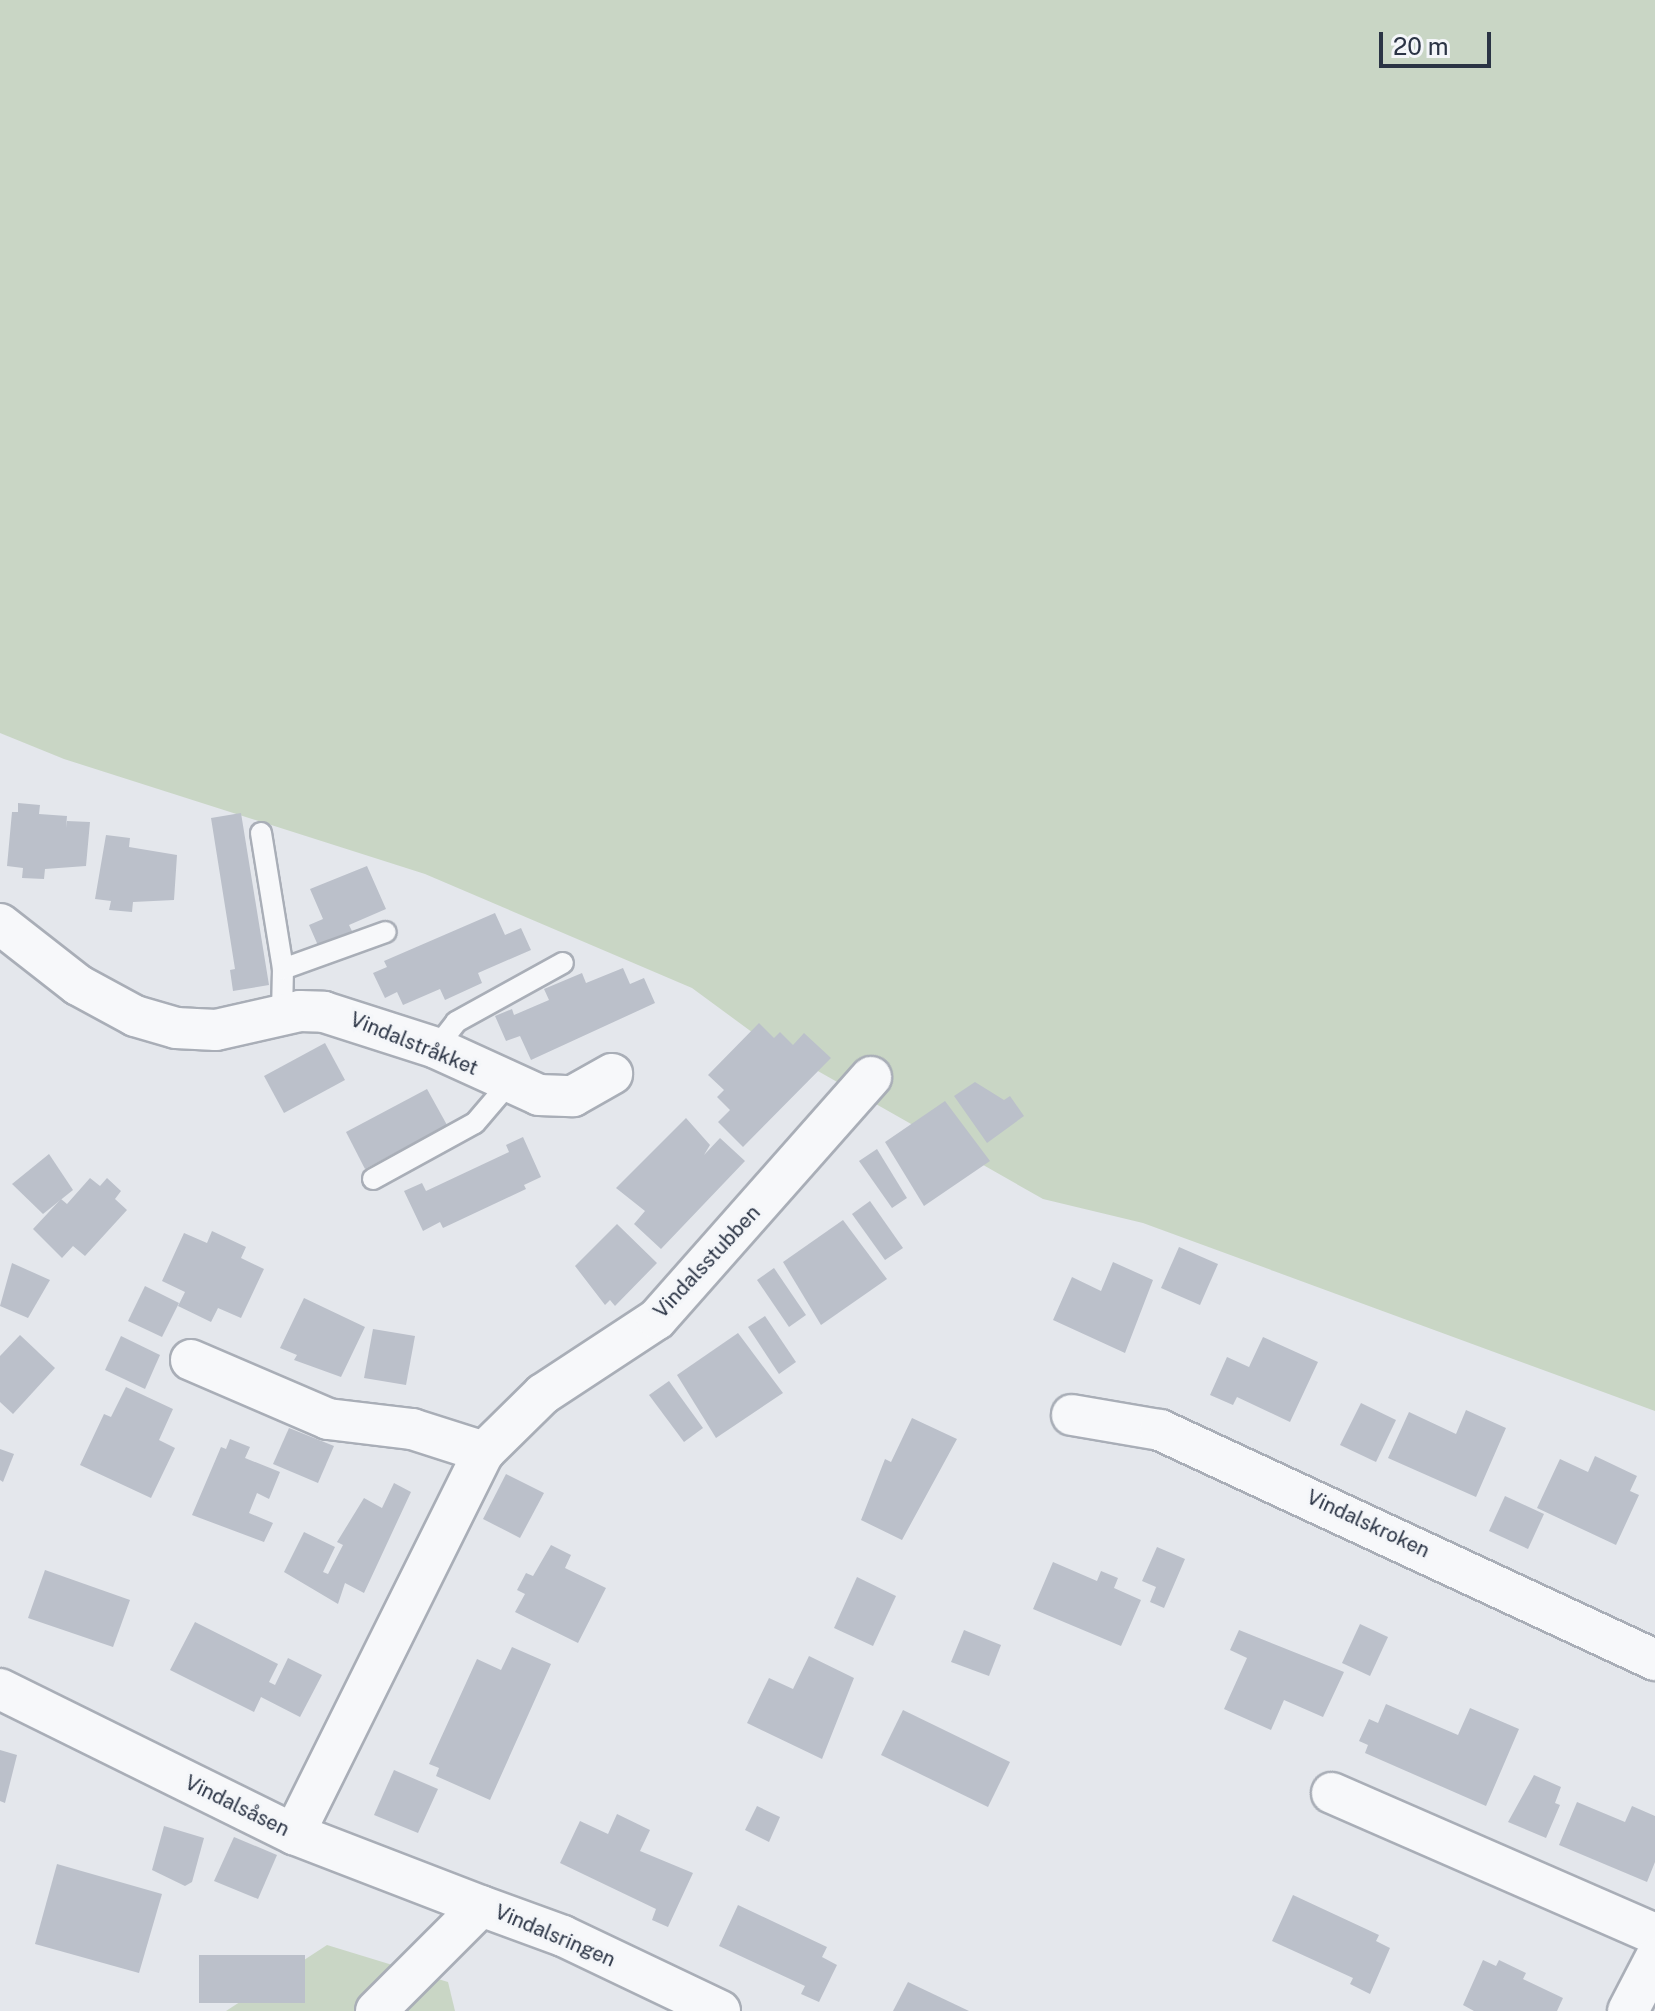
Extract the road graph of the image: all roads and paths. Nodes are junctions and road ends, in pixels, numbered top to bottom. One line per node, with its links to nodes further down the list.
1 (261, 833): 5 (lane)
2 (0, 924): 6 (street, Vindalstråkket)
3 (386, 932): 5 (lane)
4 (563, 963): 7 (lane)
5 (283, 969): 6 (lane)
6 (282, 1014): 7 (street, Vindalstråkket)
7 (436, 1048): 10 (street, Vindalstråkket)
8 (612, 1074): 10 (street, Vindalstråkket)
9 (871, 1077): 14 (street, Vindalsstubben)
10 (509, 1083): 11 (lane)
11 (373, 1179)
12 (191, 1360): 14 (street)
13 (1072, 1415): 15 (street, Vindalskroken)
14 (484, 1452): 18 (street, Vindalsstubben)
15 (1655, 1660)
16 (0, 1689): 18 (street, Vindalsåsen)
17 (1332, 1793): 20 (street)
18 (294, 1834): 19 (street, Vindalsåsen)
19 (481, 1906): 22 (street, Vindalsringen); 23 (street, Vindalsringen)
20 (1655, 1934)
21 (1655, 1959): 24 (street)
22 (376, 2011)
23 (720, 2011)
24 (1628, 2011)

